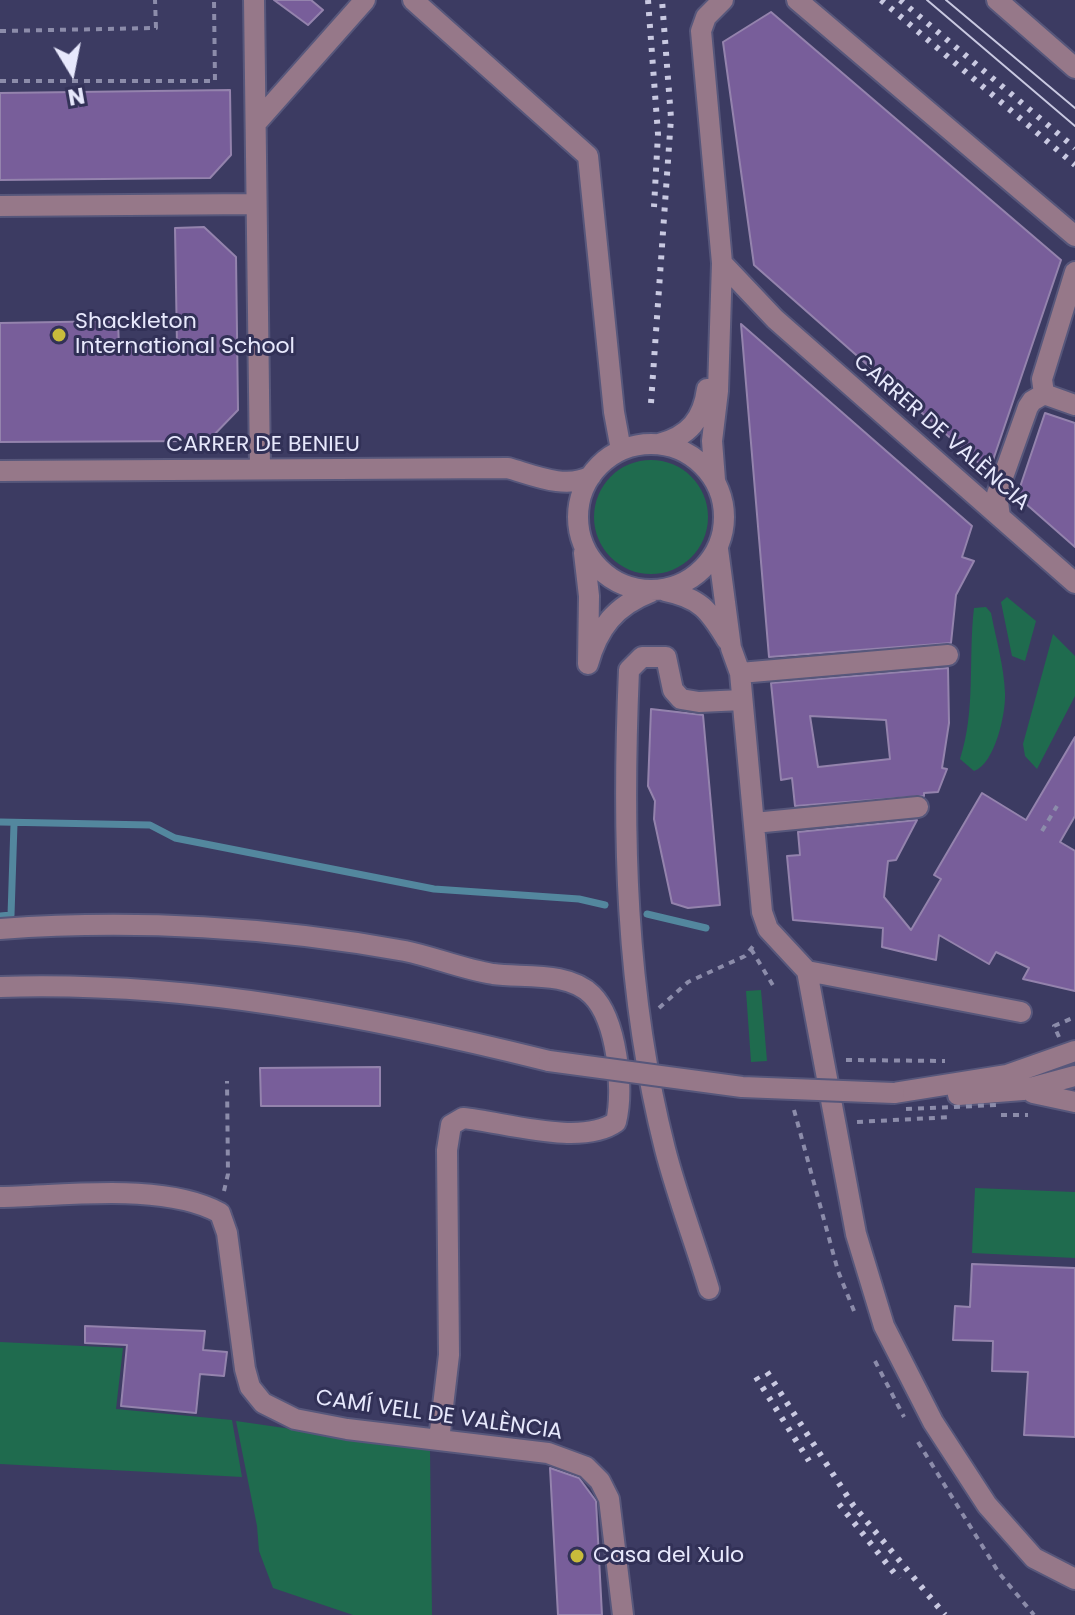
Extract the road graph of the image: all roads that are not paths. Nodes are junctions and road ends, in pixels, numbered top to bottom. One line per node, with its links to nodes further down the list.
1 (254, 0): 8 (street)
2 (365, 0): 8 (street)
3 (413, 0): 19 (street)
4 (723, 0): 12 (street)
5 (797, 0): 11 (street)
6 (997, 0): 7 (street)
7 (1075, 68)
8 (256, 123): 9 (street)
9 (256, 204): 10 (street); 20 (street)
10 (0, 206)
11 (1075, 236)
12 (722, 263): 14 (street); 15 (street, CARRER DE VALÈNCIA)
13 (1074, 274): 16 (street)
14 (721, 310): 15 (street, CARRER DE VALÈNCIA); 18 (street); 24 (street)
15 (775, 319): 25 (street, CARRER DE VALÈNCIA)
16 (1044, 394): 17 (street); 25 (street)
17 (1075, 405)
18 (659, 444): 19 (street); 24 (street)
19 (621, 450): 23 (street)
20 (260, 468): 21 (street, CARRER DE BENIEU); 22 (street, CARRER DE BENIEU)
21 (0, 471)
22 (525, 473): 23 (street, CARRER DE BENIEU); 26 (street, CARRER DE BENIEU)
23 (591, 476): 26 (street)
24 (715, 480): 28 (street)
25 (1000, 517): 29 (street, CARRER DE VALÈNCIA)
26 (578, 522): 27 (street)
27 (583, 546): 30 (street); 30 (street)
28 (718, 549): 30 (street); 31 (street)
29 (1075, 583)
30 (658, 591): 31 (street)
31 (731, 648): 33 (street)
32 (948, 655): 33 (street)
33 (740, 673): 34 (street)
34 (742, 700): 36 (street); 47 (street)
35 (918, 807): 36 (street)
36 (754, 823): 38 (street)
37 (0, 929): 48 (street)
38 (807, 971): 40 (street); 49 (street)
39 (0, 987): 43 (street, bridge)
40 (1021, 1012)
41 (1064, 1051): 43 (street)
42 (1075, 1076): 44 (street)
43 (894, 1093): 44 (street)
44 (989, 1095): 45 (street)
45 (1075, 1102)
46 (0, 1197): 48 (street, CAMÍ VELL DE VALÈNCIA)
47 (709, 1289)
48 (439, 1440): 50 (street, CAMÍ VELL DE VALÈNCIA)
49 (1073, 1575)
50 (623, 1615)

